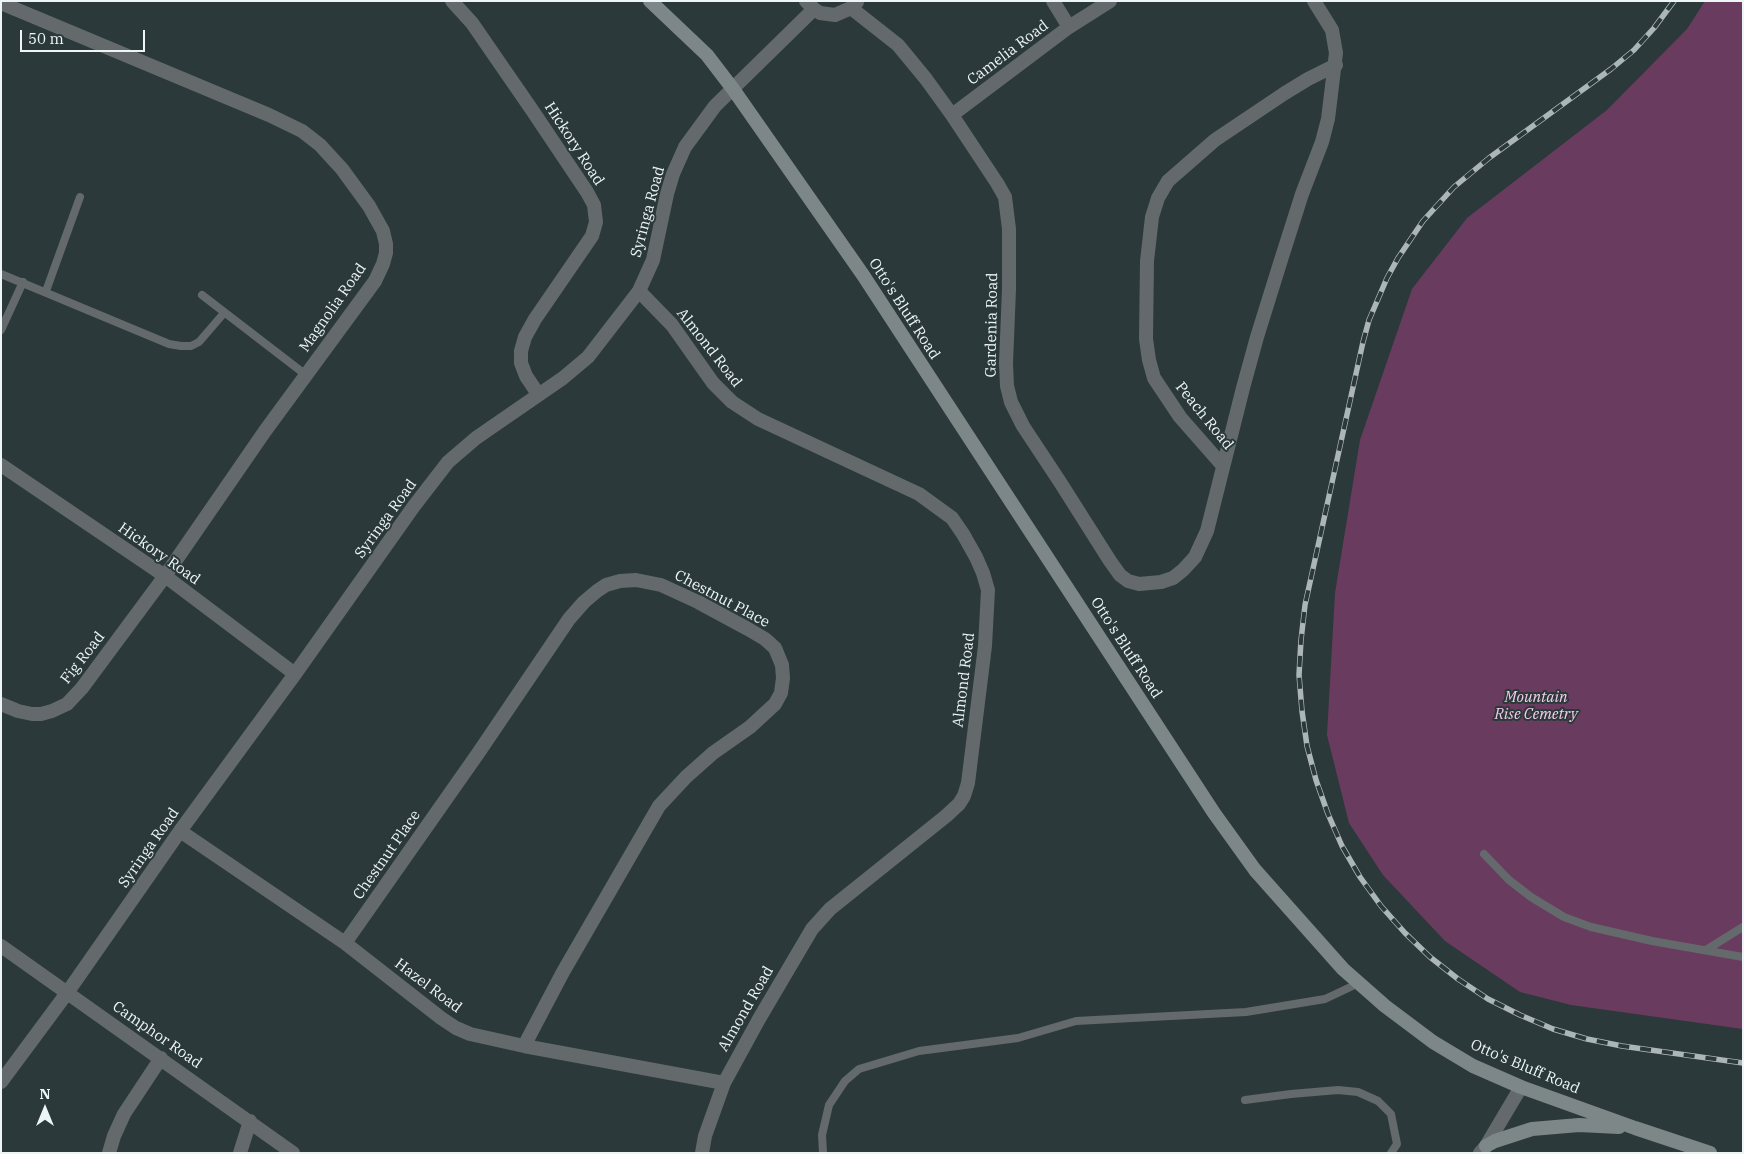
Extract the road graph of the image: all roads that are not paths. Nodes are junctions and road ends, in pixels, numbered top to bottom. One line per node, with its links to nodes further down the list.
1 (452, 1): 22 (street, Hickory Road)
2 (650, 1): 11 (main road, Otto's Bluff Road)
3 (1053, 1): 9 (street)
4 (1110, 1): 9 (street, Camelia Road)
5 (1314, 1): 10 (street, Peach Road)
6 (1, 3): 21 (street, Magnolia Road)
7 (810, 5): 8 (street); 11 (street, Syringa Road)
8 (854, 5): 12 (street, Gardenia Road)
9 (1069, 27): 12 (street, Camelia Road)
10 (1336, 66): 24 (street, Peach Road); 24 (street, Peach Road)
11 (733, 89): 17 (street, Syringa Road); 35 (main road, Otto's Bluff Road)
12 (952, 115): 24 (street, Gardenia Road)
13 (80, 197): 16 (lane)
14 (1, 274): 15 (lane)
15 (23, 282): 16 (lane); 20 (lane)
16 (46, 291): 19 (lane)
17 (639, 291): 22 (street, Syringa Road); 40 (street, Almond Road)
18 (202, 295): 19 (lane)
19 (224, 313): 21 (lane)
20 (1, 330)
21 (306, 375): 25 (street, Magnolia Road)
22 (538, 394): 26 (street, Syringa Road)
23 (1, 465): 25 (street, Hickory Road)
24 (1223, 466)
25 (165, 576): 26 (street, Hickory Road); 27 (street, Fig Road)
26 (295, 674): 28 (street, Syringa Road)
27 (1, 704)
28 (180, 832): 31 (street, Hazel Road); 36 (street, Syringa Road)
29 (1484, 854): 33 (lane)
30 (1743, 927): 33 (lane)
31 (345, 943): 37 (street, Hazel Road); 37 (street, Chestnut Place)
32 (1, 946): 36 (street, Camphor Road)
33 (1706, 950): 34 (lane)
34 (1743, 957)
35 (1359, 983): 41 (main road, Otto's Bluff Road); 50 (lane)
36 (67, 993): 38 (street, Camphor Road); 39 (street, Syringa Road)
37 (524, 1046): 40 (street, Hazel Road)
38 (161, 1058): 43 (street, Camphor Road); 46 (street)
39 (1, 1082)
40 (724, 1083): 49 (street, Almond Road)
41 (1521, 1087): 44 (main road, Otto's Bluff Road); 45 (street)
42 (1245, 1100): 51 (lane)
43 (250, 1121): 47 (street); 48 (street, Camphor Road)
44 (1635, 1128): 45 (main road); 52 (main road, Otto's Bluff Road)
45 (1483, 1149)
46 (109, 1153)
47 (240, 1153)
48 (293, 1153)
49 (702, 1153)
50 (823, 1153)
51 (1391, 1153)
52 (1710, 1153)

